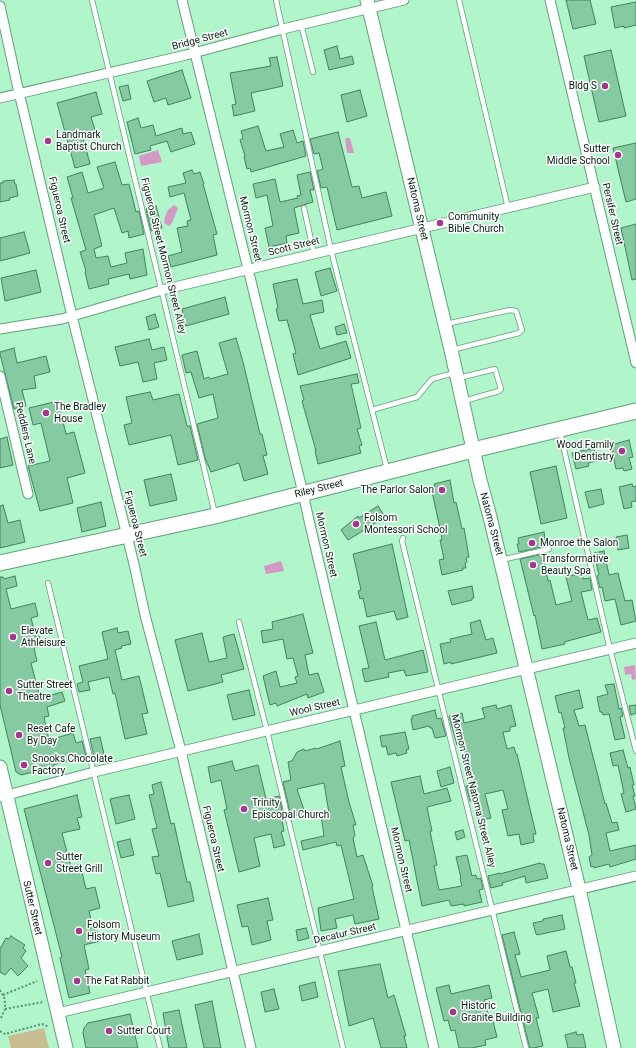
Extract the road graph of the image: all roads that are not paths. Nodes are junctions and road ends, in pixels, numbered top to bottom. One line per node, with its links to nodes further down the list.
1 (92, 0): 13 (lane, Figueroa Street Mormon Street Alley)
2 (182, 0): 11 (street, Mormon Street)
3 (276, 0): 10 (lane)
4 (404, 0): 7 (street, Bridge Street)
5 (458, 0): 18 (lane)
6 (550, 0): 16 (street, Persifer Street)
7 (368, 4): 9 (street, Bridge Street); 19 (street, Natoma Street)
8 (0, 6): 14 (street, Figueroa Street)
9 (301, 24): 10 (street, Bridge Street); 12 (lane)
10 (283, 29): 11 (street, Bridge Street); 20 (lane)
11 (194, 53): 13 (street, Bridge Street); 22 (street, Mormon Street)
12 (313, 72)
13 (109, 74): 14 (street, Bridge Street); 23 (lane, Figueroa Street Mormon Street Alley)
14 (20, 94): 15 (street, Bridge Street); 24 (street, Figueroa Street)
15 (0, 98)
16 (595, 187): 18 (street, Scott Street); 27 (street, Persifer Street)
17 (304, 208): 21 (lane)
18 (508, 208): 19 (street, Scott Street)
19 (422, 228): 20 (street, Scott Street); 25 (street, Natoma Street)
20 (331, 250): 21 (street, Scott Street); 33 (lane)
21 (314, 254): 22 (street, Scott Street)
22 (249, 270): 23 (street, Scott Street); 38 (street, Mormon Street)
23 (162, 290): 24 (street, Scott Street); 40 (lane, Figueroa Street Mormon Street Alley)
24 (72, 316): 26 (street, Scott Street); 41 (street, Figueroa Street)
25 (444, 325): 28 (street, Natoma Street); 28 (lane)
26 (0, 330)
27 (635, 349): 29 (street, Persifer Street)
28 (451, 350): 31 (street, Natoma Street)
29 (636, 362)
30 (0, 376): 39 (street, Peddlers Lane)
31 (457, 376): 32 (street, Natoma Street); 32 (lane); 33 (lane)
32 (463, 401): 36 (street, Natoma Street)
33 (372, 410): 37 (lane)
34 (636, 411): 35 (main road, Riley Street)
35 (560, 430): 36 (main road, Riley Street); 49 (lane)
36 (473, 450): 37 (main road, Riley Street); 44 (street, Natoma Street)
37 (388, 473): 38 (main road, Riley Street)
38 (303, 493): 40 (main road, Riley Street); 52 (street, Mormon Street)
39 (28, 494)
40 (215, 516): 41 (main road, Riley Street)
41 (127, 536): 45 (main road, Riley Street); 54 (street, Figueroa Street)
42 (403, 538): 51 (lane, Mormon Street Natoma Street Alley)
43 (549, 549): 44 (lane)
44 (501, 560): 50 (street, Natoma Street)
45 (0, 563)
46 (48, 583): 57 (lane)
47 (239, 622): 53 (lane)
48 (636, 643): 49 (street, Wool Street)
49 (610, 649): 50 (street, Wool Street); 55 (lane)
50 (526, 669): 51 (street, Wool Street); 60 (street, Natoma Street)
51 (438, 690): 52 (street, Wool Street); 61 (lane, Mormon Street Natoma Street Alley)
52 (354, 710): 53 (street, Wool Street); 62 (street, Mormon Street)
53 (267, 731): 54 (street, Wool Street); 63 (lane)
54 (180, 751): 57 (street, Wool Street); 64 (street, Figueroa Street)
55 (636, 751)
56 (0, 767): 58 (street, Sutter Street)
57 (94, 772): 58 (street, Wool Street); 65 (lane)
58 (3, 796): 66 (street, Sutter Street)
59 (636, 876): 60 (street, Decatur Street)
60 (579, 889): 61 (street, Decatur Street); 73 (street, Natoma Street)
61 (493, 910): 62 (street, Decatur Street); 72 (lane, Mormon Street Natoma Street Alley)
62 (406, 930): 63 (street, Decatur Street); 71 (street, Mormon Street)
63 (320, 951): 64 (street, Decatur Street); 70 (lane)
64 (233, 972): 65 (street, Decatur Street); 69 (street, Figueroa Street)
65 (147, 992): 66 (street, Decatur Street); 68 (lane)
66 (58, 1013): 67 (street, Sutter Street)
67 (66, 1048)
68 (160, 1048)
69 (251, 1048)
70 (343, 1048)
71 (434, 1048)
72 (526, 1048)
73 (614, 1048)

